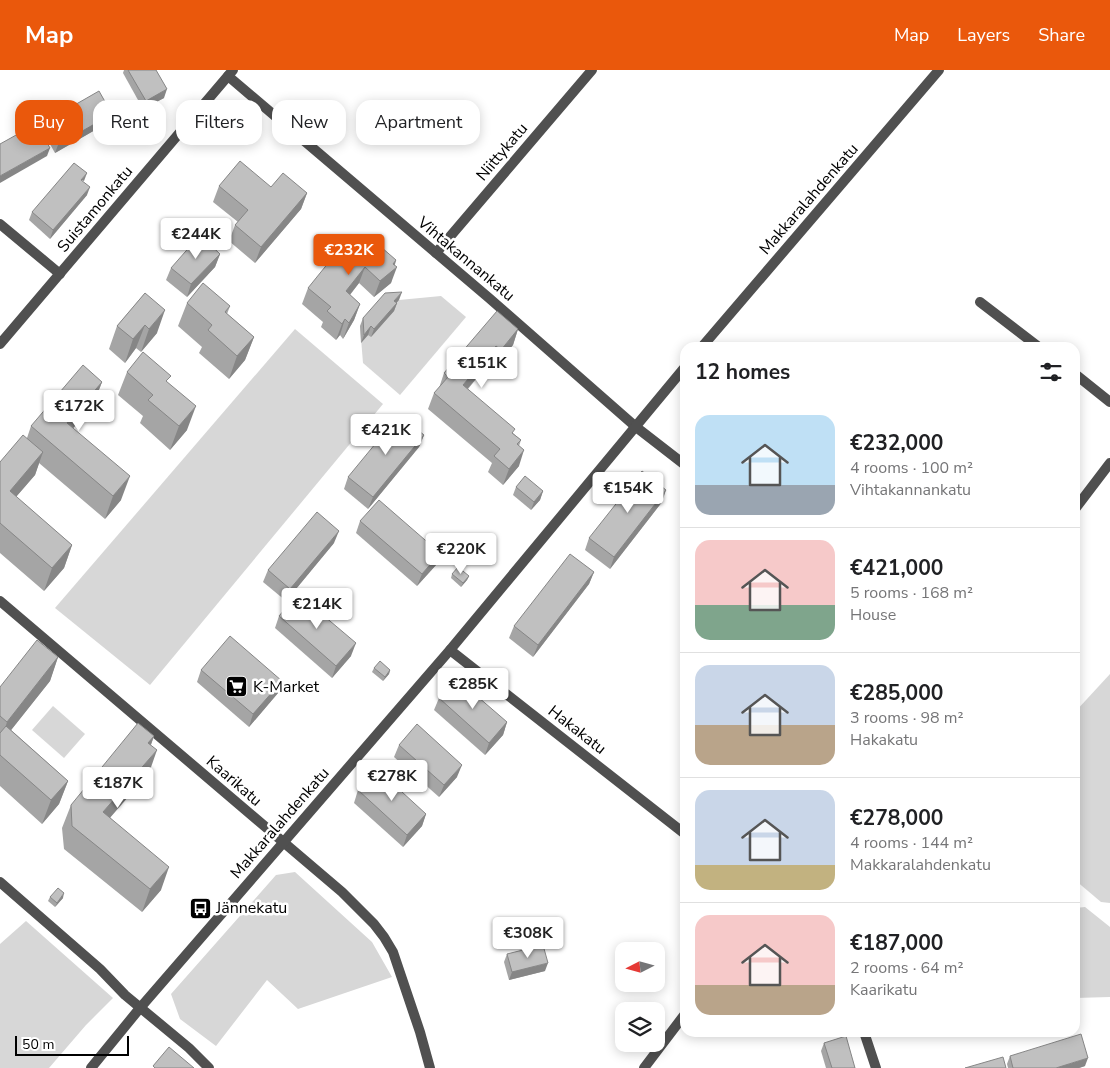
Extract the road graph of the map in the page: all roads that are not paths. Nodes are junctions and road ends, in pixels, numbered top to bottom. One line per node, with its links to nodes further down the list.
1 (592, 70): 5 (street, Niittykatu)
2 (939, 70): 8 (street, Makkaralahdenkatu)
3 (231, 73): 5 (street, Vihtakannankatu); 6 (street, Suistamonkatu)
4 (0, 224): 6 (street)
5 (436, 253): 14 (street, Vihtakannankatu)
6 (60, 274): 10 (street, Suistamonkatu)
7 (980, 302): 9 (street)
8 (706, 342)
9 (1032, 342)
10 (0, 344)
11 (680, 374): 14 (street, Makkaralahdenkatu)
12 (1080, 378): 13 (street)
13 (1110, 402)
14 (636, 427): 15 (street, Vihtakannankatu); 19 (street, Makkaralahdenkatu)
15 (680, 461)
16 (1110, 463): 17 (street)
17 (1080, 502)
18 (0, 600): 21 (street, Kaarikatu)
19 (450, 650): 20 (street, Hakakatu); 21 (street, Makkaralahdenkatu)
20 (680, 830)
21 (283, 843): 23 (street, Makkaralahdenkatu); 28 (street, Kaarikatu)
22 (0, 882): 23 (street)
23 (140, 1008): 26 (street, Makkaralahdenkatu); 27 (street)
24 (680, 1021): 29 (street)
25 (866, 1037): 30 (street)
26 (90, 1068)
27 (209, 1068)
28 (430, 1068)
29 (644, 1068)
30 (876, 1068)

